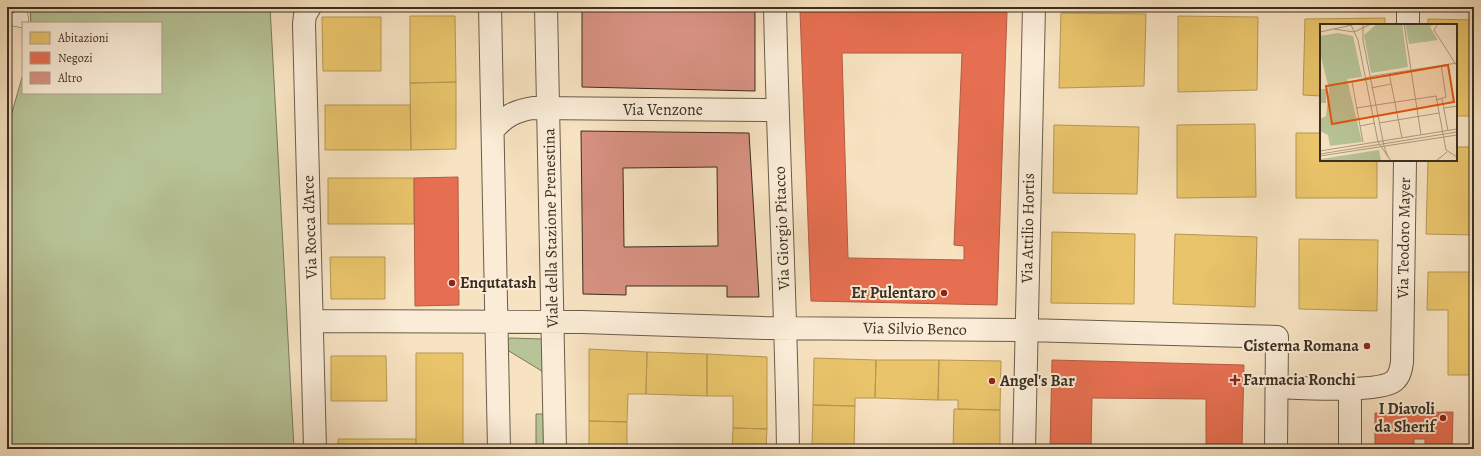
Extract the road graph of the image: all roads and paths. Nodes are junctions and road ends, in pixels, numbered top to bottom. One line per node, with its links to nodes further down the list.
1 (20, 7): 8 (lane)
2 (310, 7): 14 (street, Via Rocca d'Arce)
3 (490, 7): 12 (street)
4 (546, 7): 10 (street, Viale della Stazione Prenestina)
5 (775, 7): 11 (street, Via Giorgio Pitacco)
6 (1034, 7): 18 (street, Via Attilio Hortis)
7 (1408, 7): 9 (street)
8 (7, 18)
9 (1408, 24)
10 (549, 109): 11 (street, Via Venzone); 12 (street, Via Venzone); 16 (street, Viale della Stazione Prenestina)
11 (777, 110): 17 (street, Via Giorgio Pitacco)
12 (493, 130): 15 (street)
13 (1405, 161): 20 (street, Via Teodoro Mayer)
14 (312, 321): 15 (street, Via Silvio Benco); 21 (street, Via Rocca d'Arce)
15 (497, 321): 16 (street, Via Silvio Benco); 22 (street)
16 (552, 322): 17 (street, Via Silvio Benco); 23 (street, Viale della Stazione Prenestina)
17 (786, 328): 18 (street, Via Silvio Benco); 24 (street, Via Giorgio Pitacco)
18 (1026, 330): 19 (street, Via Silvio Benco); 25 (street, Via Attilio Hortis)
19 (1277, 387): 20 (street, Via Teodoro Mayer); 26 (street)
20 (1350, 388): 27 (street)
21 (315, 449)
22 (499, 449)
23 (555, 449)
24 (788, 449)
25 (1024, 449)
26 (1276, 449)
27 (1350, 449)

